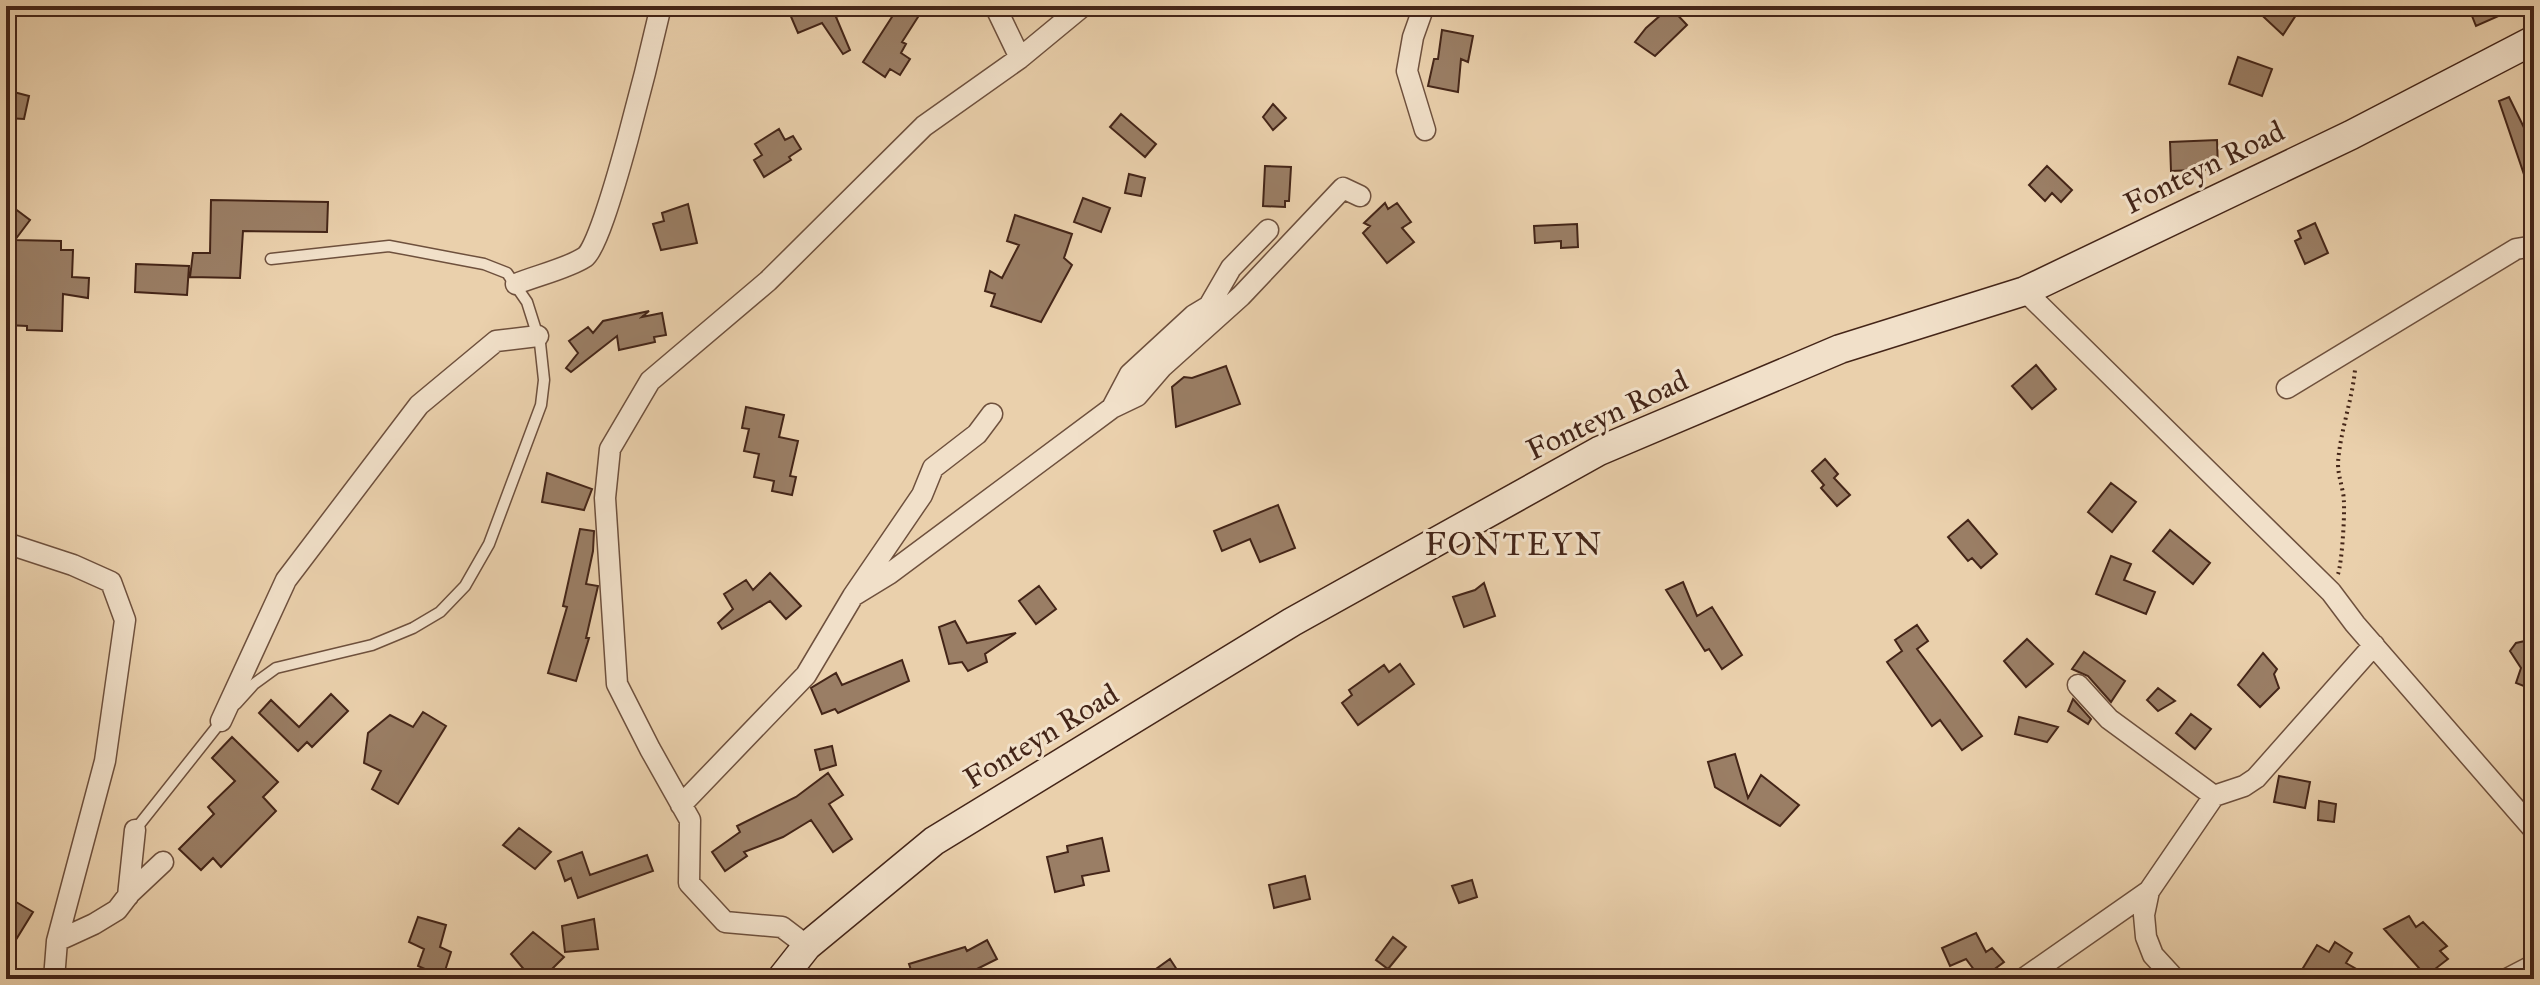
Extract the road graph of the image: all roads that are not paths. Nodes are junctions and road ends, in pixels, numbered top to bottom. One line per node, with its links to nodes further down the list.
1 (661, 6): 12 (street)
2 (995, 6): 6 (street)
3 (1083, 6): 6 (street)
4 (1424, 6): 7 (street)
5 (2534, 40): 13 (street, Fonteyn Road)
6 (1020, 58): 24 (street)
7 (1425, 130)
8 (1360, 196): 16 (street)
9 (1268, 230): 16 (street)
10 (2534, 246): 15 (street)
11 (271, 259): 12 (lane)
12 (516, 284): 14 (lane)
13 (2025, 291): 20 (street); 31 (street, Fonteyn Road)
14 (538, 336): 22 (street); 22 (lane)
15 (2287, 388)
16 (1112, 408): 19 (street)
17 (992, 414): 19 (street)
18 (6, 543): 30 (street)
19 (853, 596): 24 (street)
20 (2374, 645): 23 (street); 26 (street)
21 (2078, 685): 23 (street)
22 (221, 721): 25 (lane)
23 (2214, 796): 28 (street)
24 (681, 805): 31 (street)
25 (135, 830): 29 (street)
26 (2534, 830)
27 (163, 862): 29 (street)
28 (2149, 891): 35 (street); 36 (street)
29 (128, 896): 30 (street)
30 (57, 941): 34 (street)
31 (807, 946): 33 (street, Fonteyn Road)
32 (2534, 965): 37 (street)
33 (788, 976)
34 (54, 979)
35 (2023, 979)
36 (2175, 979)
37 (2507, 979)

